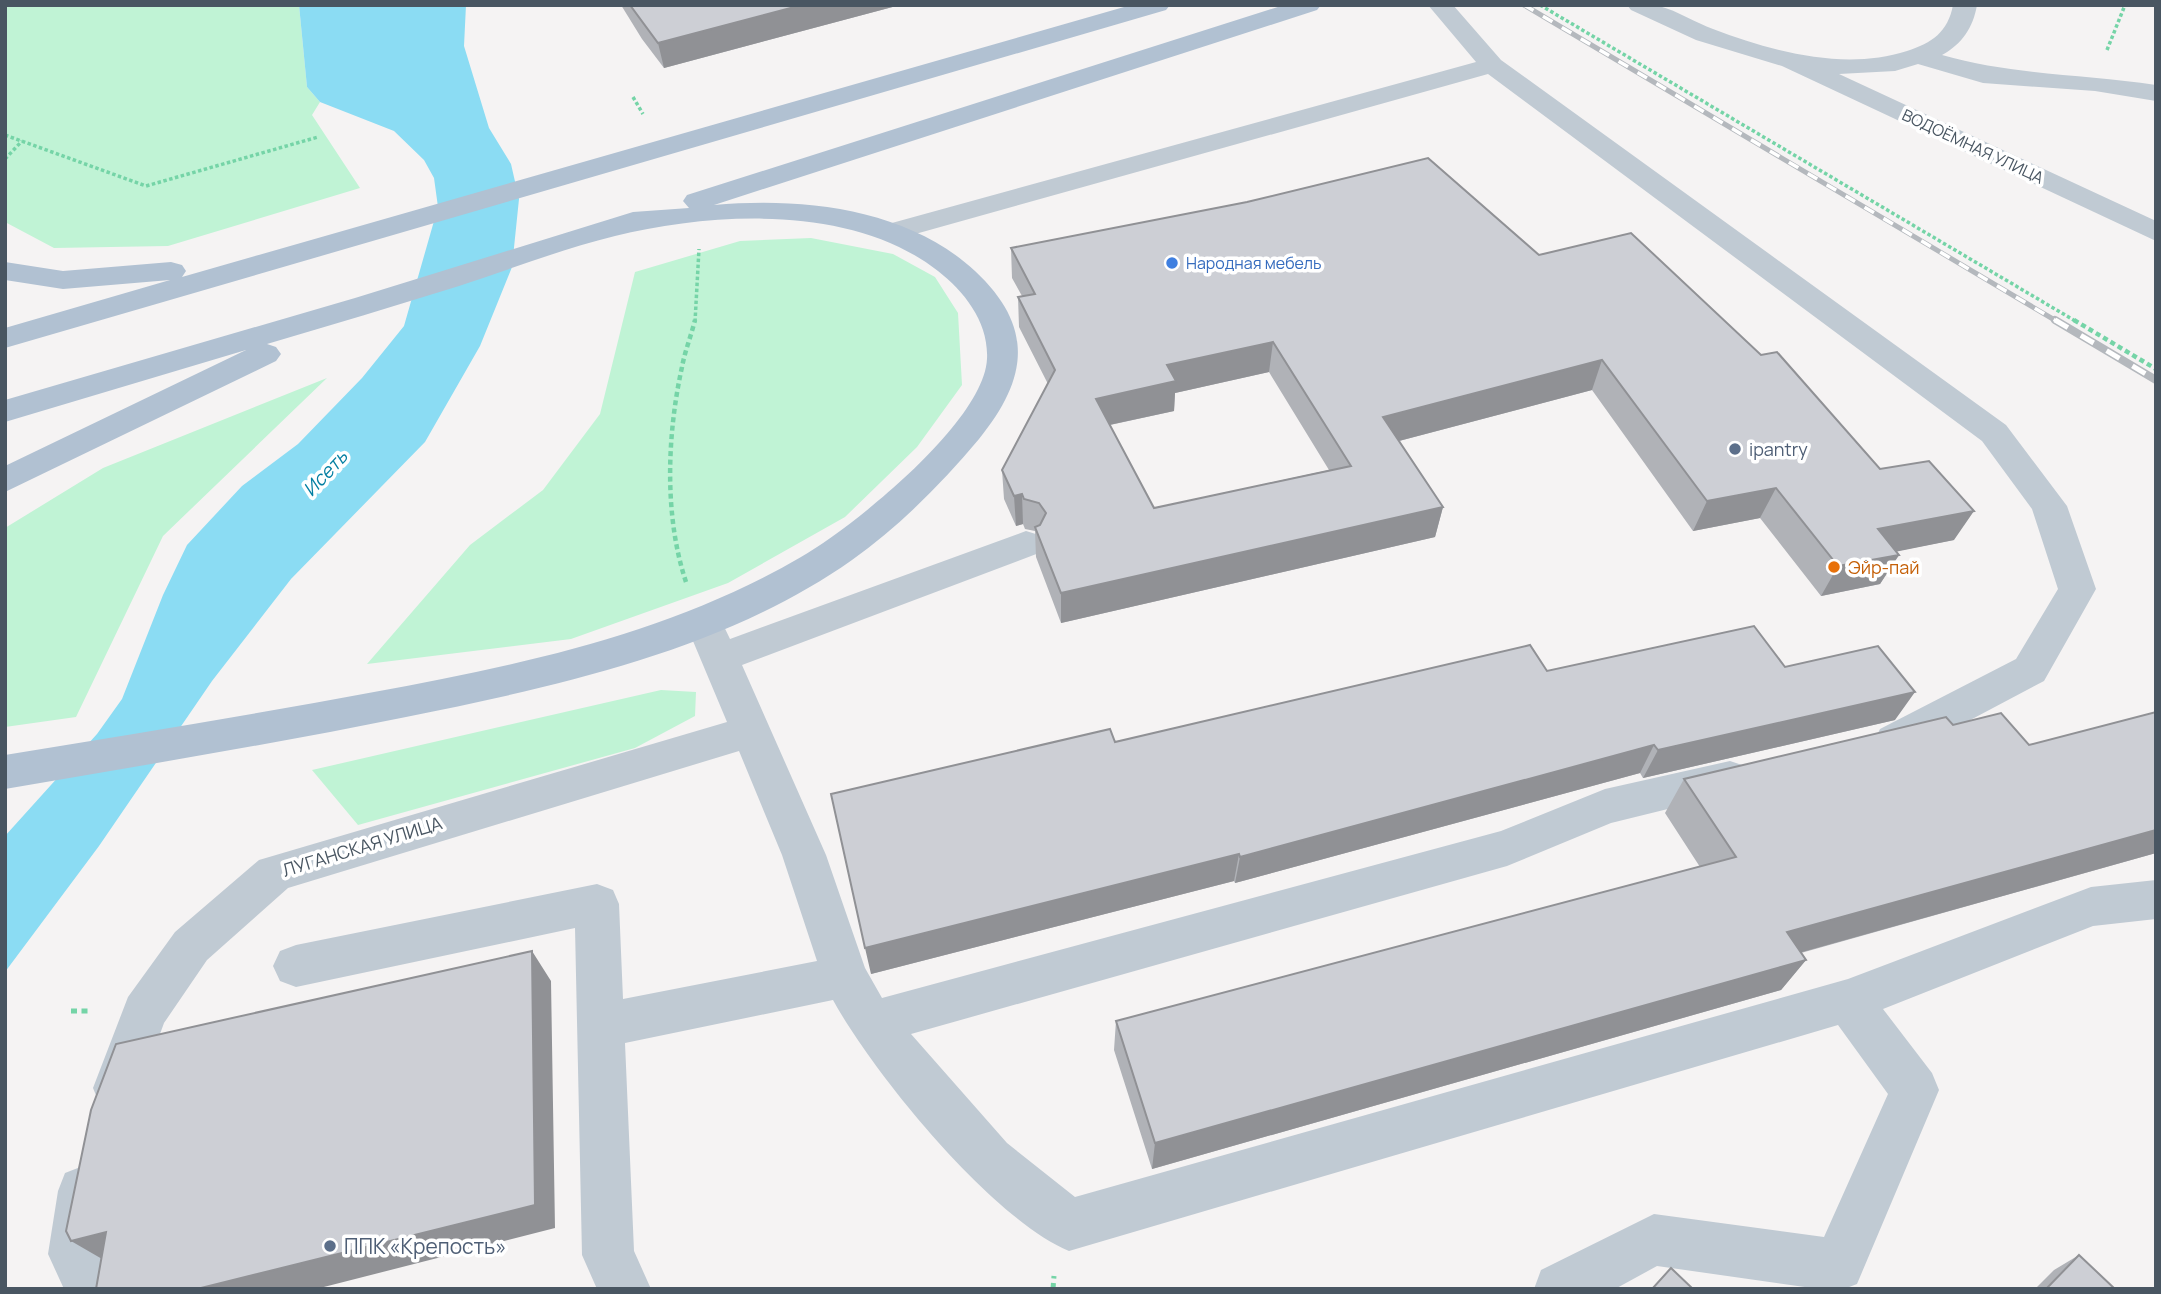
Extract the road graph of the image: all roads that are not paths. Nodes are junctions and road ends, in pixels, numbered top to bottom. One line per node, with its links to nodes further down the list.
1 (1158, 5): 13 (main road)
2 (1309, 5): 10 (main road)
3 (1440, 5): 8 (street)
4 (1639, 5): 7 (street)
5 (1965, 5): 6 (street)
6 (1919, 56): 7 (street); 9 (street)
7 (1790, 60): 12 (street, ВОДОЁМНАЯ УЛИЦА)
8 (1492, 65): 11 (street); 22 (street)
9 (2156, 93)
10 (618, 226): 11 (main road); 15 (main road)
11 (891, 232): 20 (main road)
12 (2156, 232)
13 (284, 257): 14 (main road); 16 (main road)
14 (5, 271)
15 (366, 305): 17 (main road); 18 (main road)
16 (5, 338)
17 (5, 411)
18 (5, 480)
19 (1026, 544): 20 (street)
20 (712, 640): 21 (street); 24 (main road)
21 (753, 731): 27 (street); 32 (street, ЛУГАНСКАЯ УЛИЦА)
22 (1860, 749)
23 (1766, 770): 29 (street)
24 (5, 772)
25 (2156, 900): 28 (street)
26 (296, 967): 30 (street)
27 (845, 976): 29 (street); 30 (street)
28 (1848, 1002): 29 (street); 31 (street)
29 (871, 1023)
30 (601, 1026): 33 (street)
31 (1841, 1277): 34 (street)
32 (92, 1289)
33 (625, 1289)
34 (1560, 1289)

